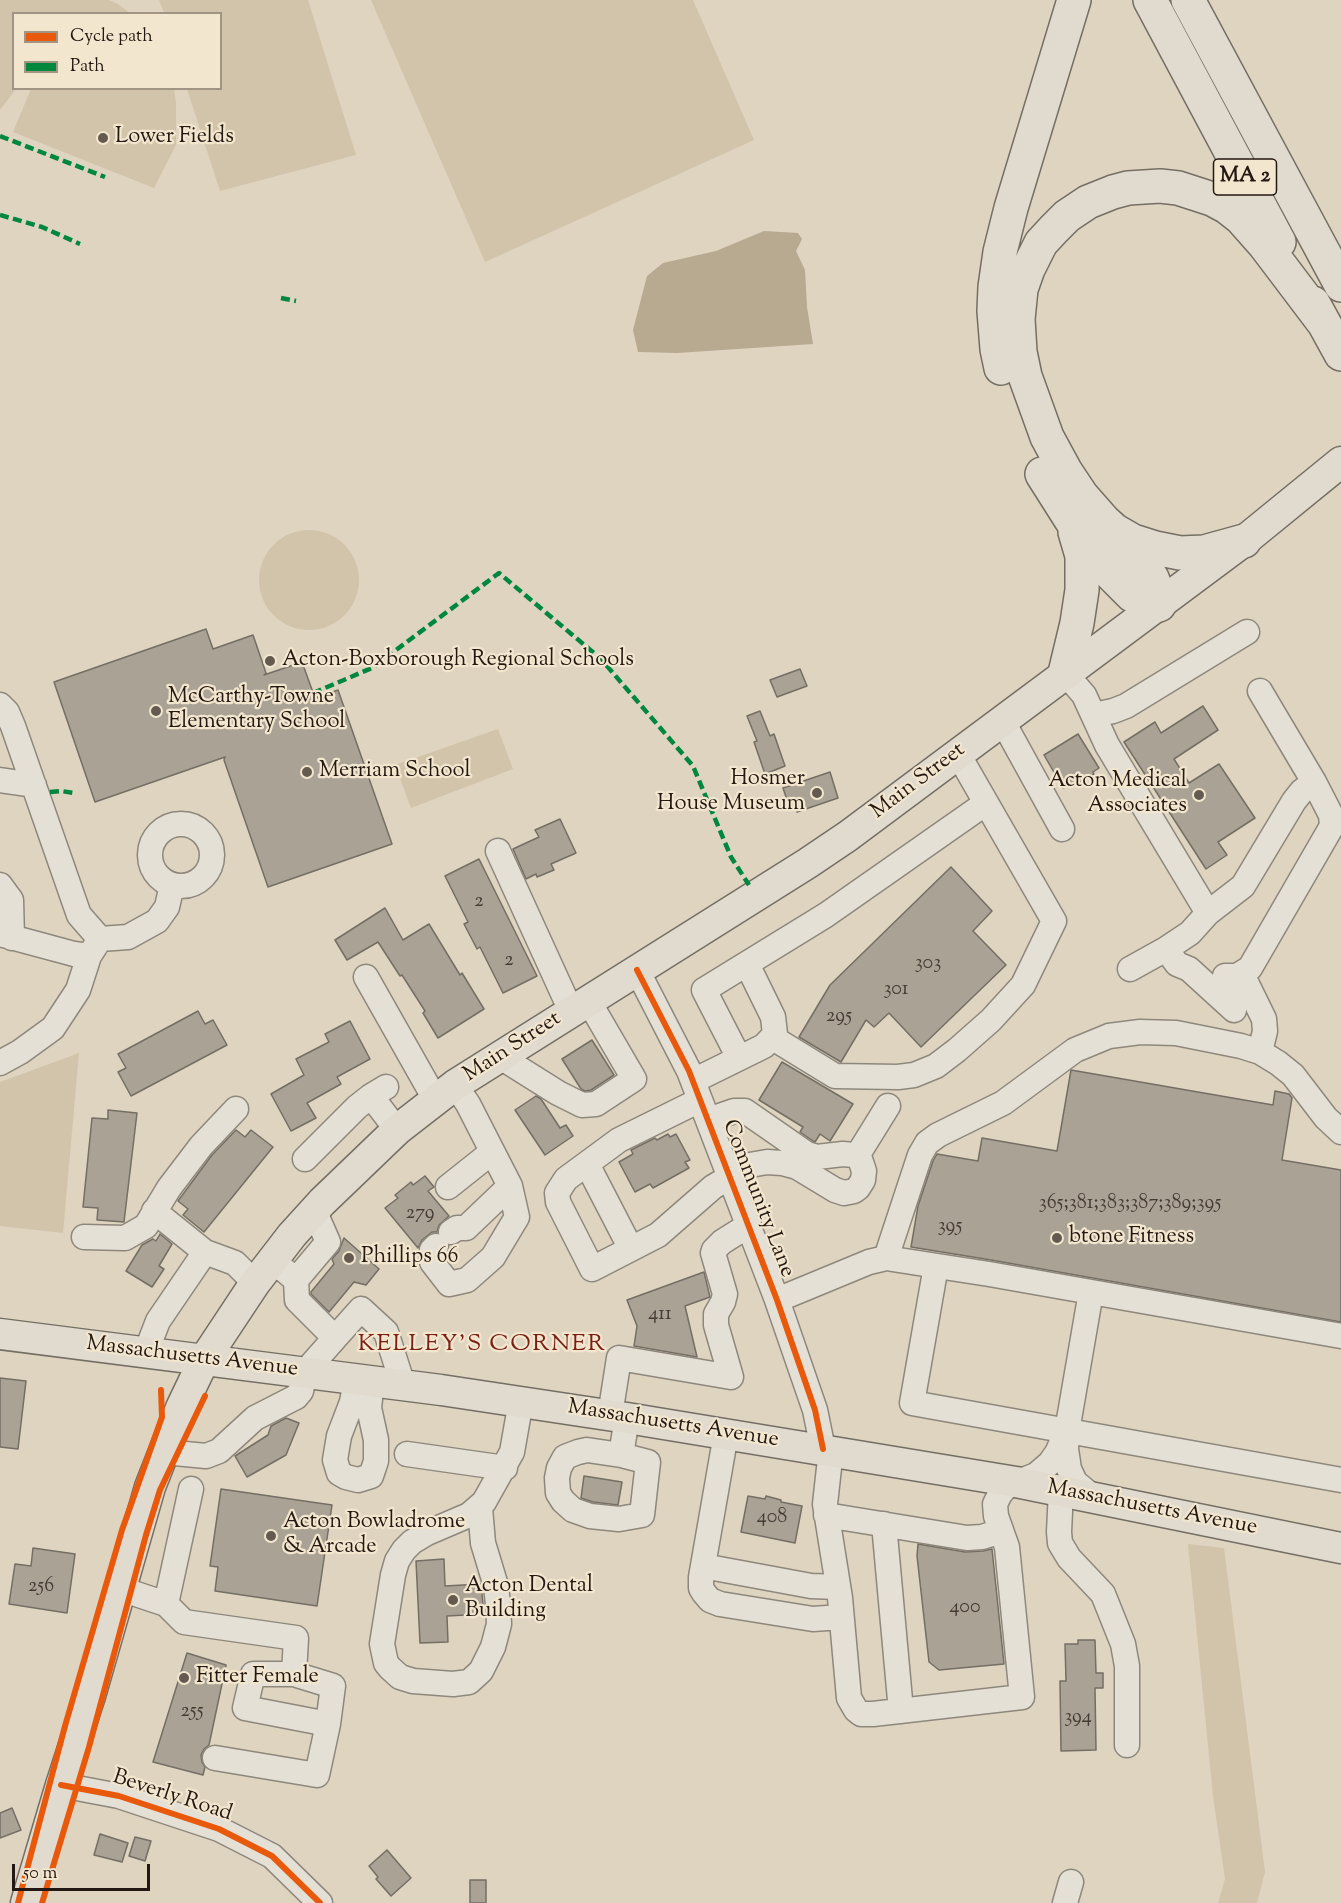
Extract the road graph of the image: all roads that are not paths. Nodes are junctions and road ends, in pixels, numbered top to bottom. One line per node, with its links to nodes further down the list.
1 (1074, 0): 8 (highway)
2 (1150, 0): 5 (highway, MA 2)
3 (1188, 0): 4 (highway, MA 2)
4 (1341, 285)
5 (1323, 322): 6 (highway, MA 2); 9 (highway)
6 (1341, 354)
7 (1339, 464): 10 (main road, Main Street)
8 (1064, 508): 11 (highway); 13 (highway)
9 (1104, 521): 10 (highway); 11 (highway)
10 (1244, 541): 11 (main road, Main Street)
11 (1159, 605): 13 (main road, Main Street)
12 (1247, 632): 16 (street)
13 (1065, 673): 16 (street); 17 (main road, Main Street)
14 (1260, 691): 20 (street)
15 (0, 705): 21 (street)
16 (1094, 715): 27 (street)
17 (1002, 720): 18 (main road, Main Street); 23 (street)
18 (958, 754): 22 (street); 33 (main road, Main Street)
19 (0, 780): 21 (street)
20 (1314, 782): 27 (street); 34 (street)
21 (34, 785): 29 (street)
22 (986, 803): 31 (street); 37 (street)
23 (1062, 829)
24 (498, 851): 36 (street)
25 (0, 885): 28 (street)
26 (171, 885): 29 (street)
27 (1208, 913): 30 (street)
28 (6, 936): 29 (street)
29 (94, 948): 41 (street)
30 (1166, 949): 32 (street); 34 (street)
31 (747, 964): 37 (street); 40 (street)
32 (1130, 969)
33 (637, 970): 36 (main road, Main Street); 43 (street, Community Lane)
34 (1242, 974): 38 (street)
35 (366, 977): 42 (street)
36 (580, 1006): 39 (main road, Main Street); 39 (street)
37 (773, 1038): 40 (street)
38 (1260, 1052): 48 (street); 62 (street)
39 (499, 1056): 42 (main road, Main Street)
40 (738, 1058): 43 (street)
41 (0, 1063)
42 (445, 1092): 47 (main road, Main Street); 50 (street)
43 (701, 1100): 46 (street); 52 (street); 53 (street, Community Lane)
44 (888, 1106): 49 (street)
45 (236, 1109): 57 (street)
46 (752, 1115): 49 (street); 49 (street)
47 (397, 1130): 51 (street); 56 (main road, Main Street)
48 (1341, 1132)
49 (826, 1148): 53 (street)
50 (492, 1152): 54 (street); 55 (street)
51 (305, 1159)
52 (587, 1164): 60 (street); 60 (street)
53 (728, 1173): 58 (street, Community Lane); 60 (street)
54 (510, 1186): 54 (street)
55 (448, 1187)
56 (314, 1210): 64 (main road, Main Street); 65 (street)
57 (154, 1211): 59 (street); 61 (street)
58 (749, 1225): 67 (street, Community Lane); 76 (street)
59 (84, 1237)
60 (631, 1249)
61 (205, 1252): 64 (street); 71 (street)
62 (886, 1258): 63 (street); 67 (street)
63 (936, 1266): 66 (street); 77 (street)
64 (263, 1271): 65 (street); 72 (main road, Main Street)
65 (297, 1280): 70 (street)
66 (1091, 1292): 69 (street); 77 (street)
67 (777, 1300): 79 (street, Community Lane)
68 (0, 1334): 71 (main road, Massachusetts Avenue)
69 (1341, 1336)
70 (335, 1338): 73 (street); 74 (street)
71 (146, 1352): 72 (main road, Massachusetts Avenue)
72 (204, 1360): 73 (main road, Massachusetts Avenue); 80 (main road, Main Street)
73 (305, 1372): 74 (main road, Massachusetts Avenue); 80 (street)
74 (403, 1385): 75 (main road, Massachusetts Avenue)
75 (521, 1401): 76 (main road, Massachusetts Avenue); 83 (street)
76 (618, 1416): 78 (main road, Massachusetts Avenue); 82 (street)
77 (1066, 1431): 84 (street); 85 (street); 88 (street)
78 (726, 1434): 79 (main road, Massachusetts Avenue); 94 (street)
79 (827, 1450): 85 (main road, Massachusetts Avenue); 90 (street, Community Lane)
80 (164, 1452): 96 (main road, Main Street)
81 (407, 1454): 83 (street)
82 (621, 1455)
83 (505, 1468): 89 (street)
84 (1341, 1480)
85 (1016, 1482): 87 (main road, Massachusetts Avenue); 92 (street)
86 (191, 1489): 97 (street)
87 (1061, 1491): 88 (main road, Massachusetts Avenue); 102 (street)
88 (1093, 1497): 93 (main road, Massachusetts Avenue)
89 (480, 1508): 89 (street)
90 (826, 1515): 91 (street); 95 (street, Community Lane)
91 (884, 1524): 92 (street); 100 (street)
92 (1001, 1531): 100 (street)
93 (1341, 1548)
94 (703, 1566): 95 (street); 98 (street)
95 (838, 1587): 98 (street, Community Lane)
96 (121, 1589): 97 (street); 104 (main road, Main Street)
97 (166, 1604): 99 (street)
98 (841, 1617): 100 (street, Community Lane)
99 (294, 1674): 101 (street); 101 (street)
100 (902, 1711)
101 (328, 1724): 103 (street)
102 (1127, 1745)
103 (215, 1758)
104 (61, 1785): 105 (main road, Main Street); 106 (street, Beverly Road)
105 (26, 1903)
106 (320, 1903)

